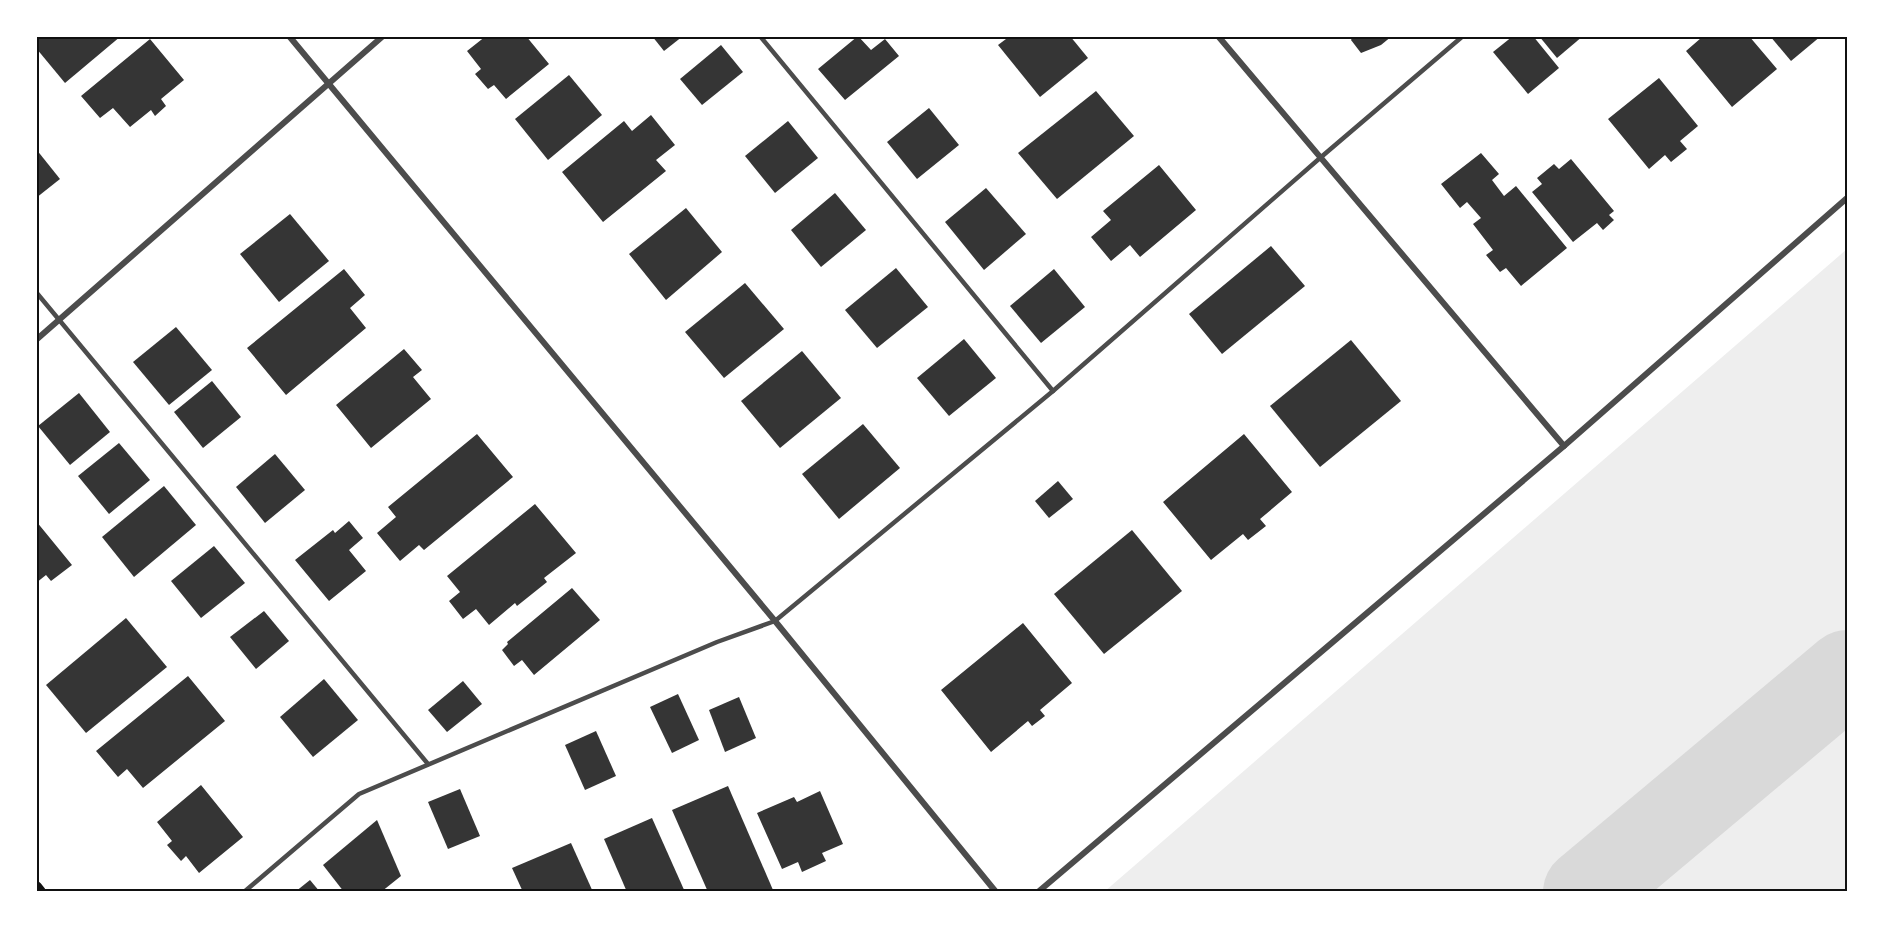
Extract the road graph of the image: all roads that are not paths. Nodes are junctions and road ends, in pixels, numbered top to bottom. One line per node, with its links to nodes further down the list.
1 (289, 36): 6 (street)
2 (383, 36): 6 (street)
3 (760, 36): 12 (lane)
4 (1218, 36): 7 (street)
5 (1463, 36): 7 (lane)
6 (328, 84): 10 (street); 14 (street)
7 (1320, 158): 12 (lane); 13 (street)
8 (1847, 198): 13 (street)
9 (36, 292): 10 (lane)
10 (59, 321): 11 (street); 15 (lane)
11 (36, 340)
12 (1053, 391): 14 (lane)
13 (1564, 446): 20 (street)
14 (775, 621): 15 (lane); 19 (street)
15 (428, 764): 18 (lane)
16 (36, 887): 17 (main road)
17 (40, 892)
18 (244, 892)
19 (996, 892)
20 (1038, 892)

